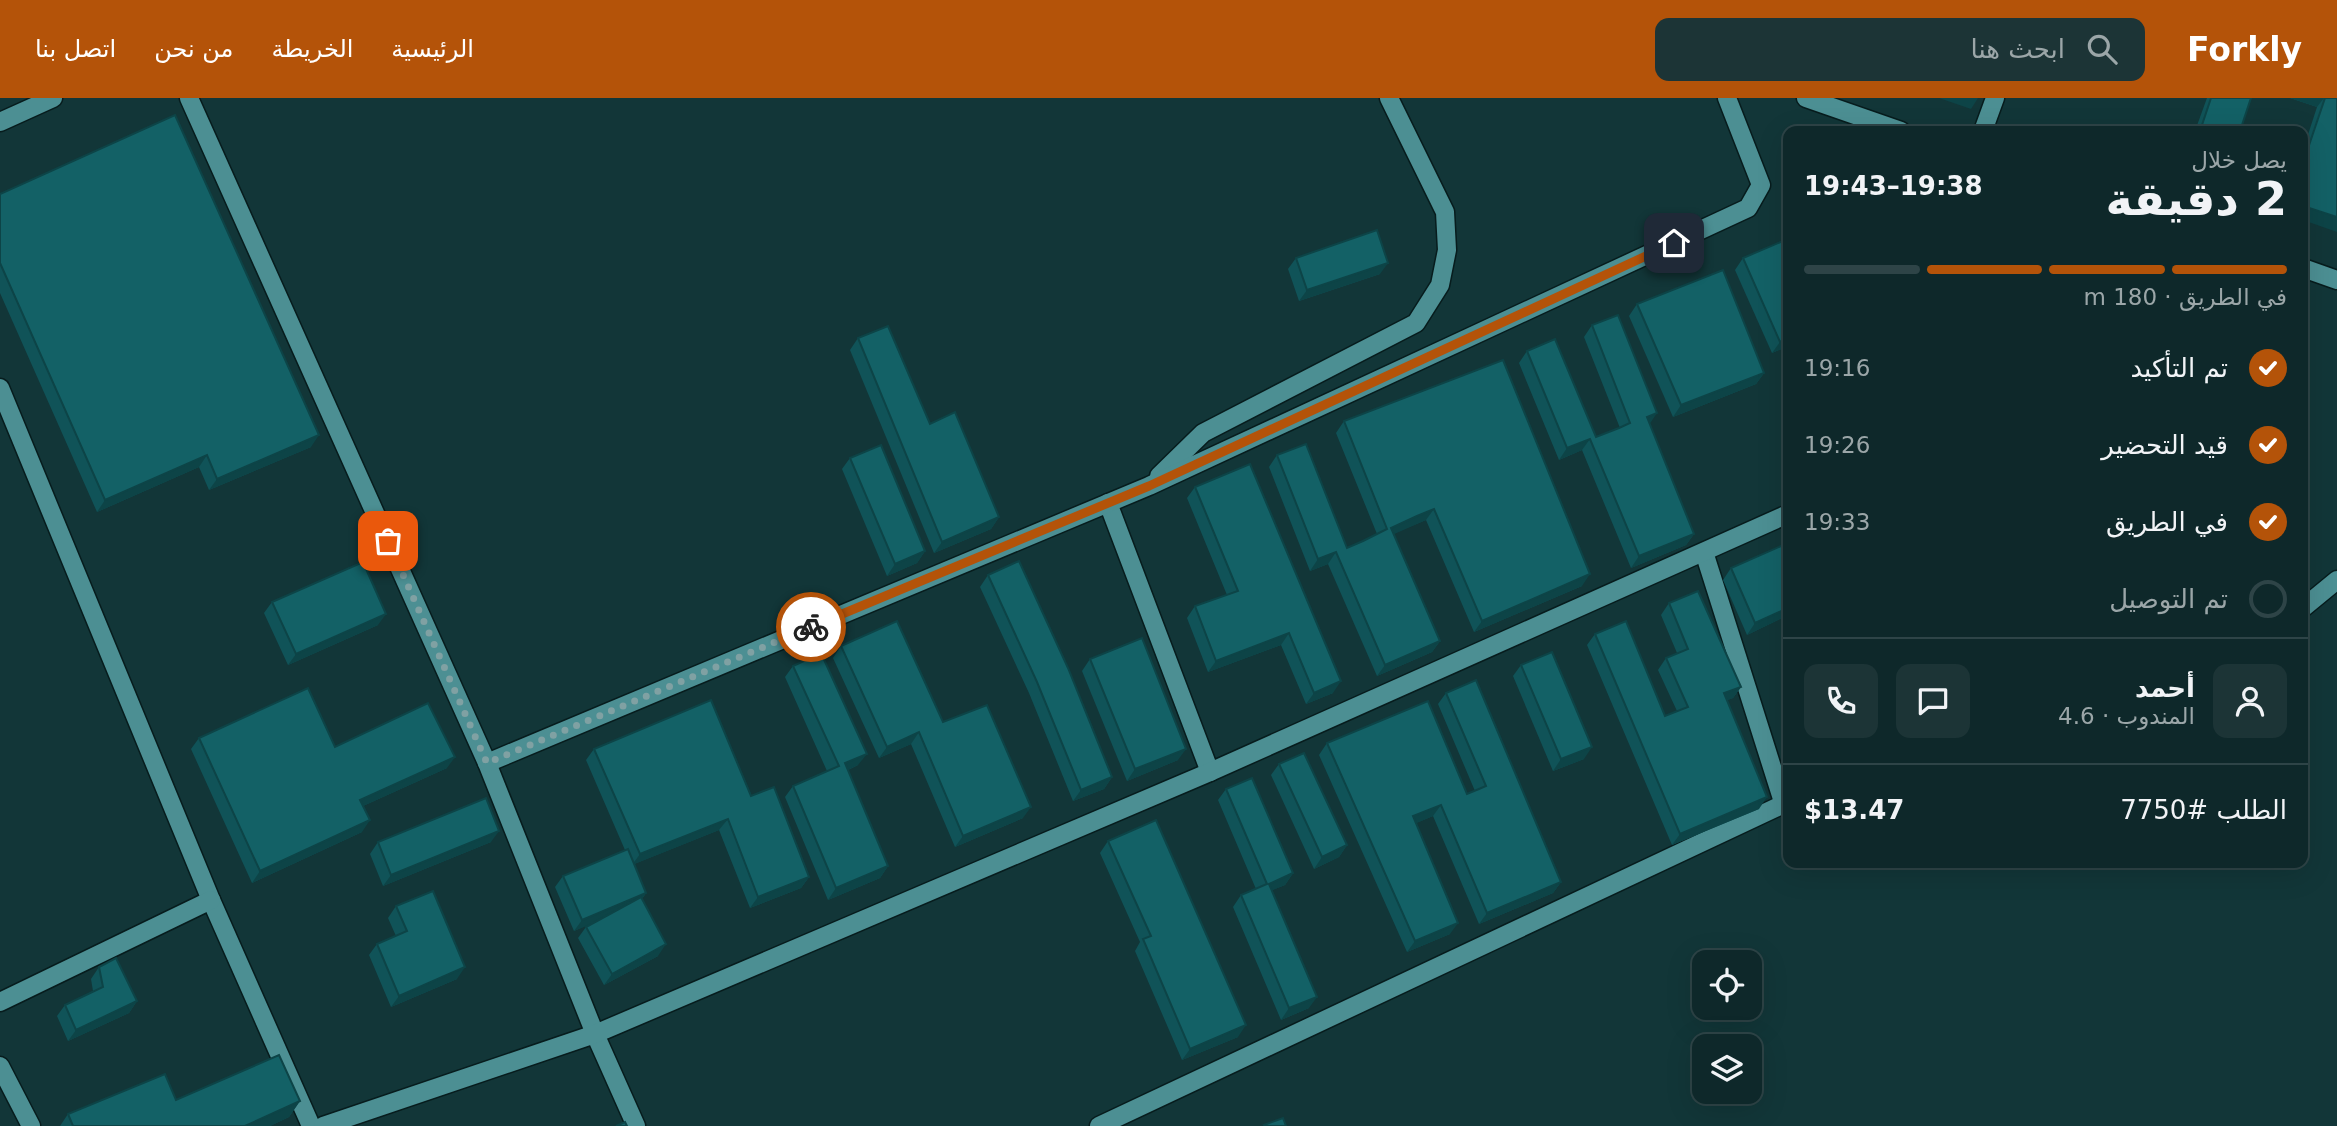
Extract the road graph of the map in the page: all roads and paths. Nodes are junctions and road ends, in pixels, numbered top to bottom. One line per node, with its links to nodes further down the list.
1 (53, 98): 7 (street)
2 (190, 98): 19 (street)
3 (1390, 98): 13 (street)
4 (1727, 98): 13 (street)
5 (1806, 98): 8 (street)
6 (1995, 98): 9 (street)
7 (0, 122)
8 (1887, 126)
9 (1985, 126)
10 (2308, 270): 11 (street)
11 (2337, 280)
12 (0, 388): 23 (street)
13 (1149, 486): 14 (street)
14 (1108, 503): 19 (street); 20 (street)
15 (1783, 516): 16 (street)
16 (1704, 552): 20 (street); 21 (street)
17 (2337, 580): 18 (street)
18 (2308, 604)
19 (487, 763): 25 (street)
20 (1210, 772): 25 (street)
21 (1783, 794)
22 (1783, 804): 31 (street)
23 (211, 900): 24 (street); 28 (street)
24 (0, 1002)
25 (595, 1034): 29 (street); 30 (street)
26 (0, 1066): 27 (street)
27 (31, 1126)
28 (311, 1126)
29 (323, 1126)
30 (636, 1126)
31 (1099, 1126)

